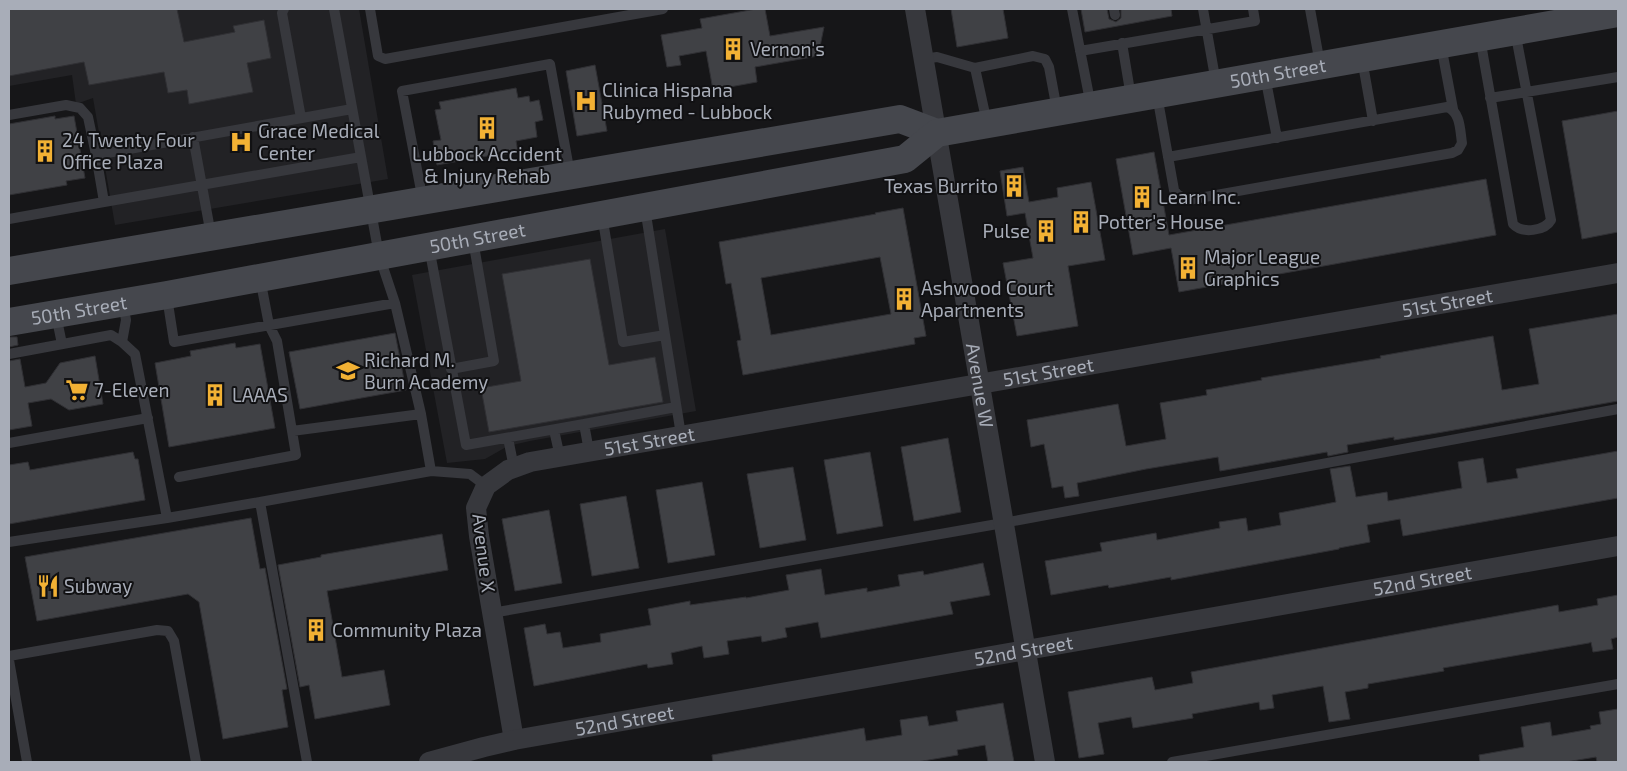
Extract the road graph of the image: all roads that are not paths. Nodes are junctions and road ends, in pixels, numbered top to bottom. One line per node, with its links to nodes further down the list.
1 (284, 9): 32 (lane)
2 (334, 9): 28 (lane)
3 (370, 9): 4 (lane)
4 (663, 9)
5 (915, 9): 18 (street, Avenue W)
6 (1072, 9): 16 (lane)
7 (1203, 9): 11 (lane)
8 (1253, 9): 11 (lane)
9 (1310, 9): 19 (lane)
10 (1618, 13): 12 (main road, 50th Street)
11 (1207, 30): 14 (lane); 23 (lane)
12 (1515, 31): 13 (main road, 50th Street); 24 (lane)
13 (1479, 37): 15 (main road, 50th Street); 26 (lane)
14 (1122, 43): 16 (lane); 25 (lane)
15 (1440, 44): 17 (main road, 50th Street); 29 (lane)
16 (1080, 50): 27 (lane)
17 (1362, 58): 19 (main road, 50th Street); 33 (lane)
18 (924, 59): 20 (lane); 35 (street, Avenue W)
19 (1321, 65): 21 (main road, 50th Street)
20 (975, 68): 30 (lane); 34 (lane)
21 (1264, 75): 23 (main road, 50th Street); 37 (lane)
22 (1618, 77): 24 (lane)
23 (1216, 84): 25 (main road, 50th Street)
24 (1527, 92): 26 (lane); 26 (lane)
25 (1144, 96): 27 (main road, 50th Street); 40 (lane)
26 (1490, 98)
27 (1091, 106): 30 (main road, 50th Street)
28 (352, 109): 32 (lane); 39 (lane)
29 (1453, 110): 33 (lane); 40 (lane)
30 (1058, 112): 34 (main road, 50th Street)
31 (9, 115): 38 (lane)
32 (301, 118): 36 (lane)
33 (1373, 120): 37 (lane)
34 (987, 124): 35 (main road, 50th Street)
35 (937, 133): 41 (main road); 45 (main road, 50th Street); 67 (street, Avenue W)
36 (193, 137): 38 (lane); 42 (lane)
37 (1277, 138): 40 (lane)
38 (96, 155): 43 (lane)
39 (361, 157): 42 (lane); 46 (lane)
40 (1168, 157)
41 (571, 177): 44 (main road); 44 (lane)
42 (202, 186): 43 (lane); 49 (lane)
43 (104, 202): 48 (lane)
44 (424, 202): 46 (main road)
45 (645, 206): 47 (main road, 50th Street); 62 (lane)
46 (370, 209): 49 (main road); 52 (lane)
47 (602, 214): 50 (main road, 50th Street); 62 (lane)
48 (9, 219)
49 (211, 237): 53 (main road)
50 (472, 238): 51 (main road, 50th Street); 66 (lane)
51 (428, 246): 52 (main road, 50th Street); 66 (lane)
52 (378, 255): 55 (main road, 50th Street); 58 (lane)
53 (9, 271)
54 (1618, 273): 67 (street, 51st Street)
55 (259, 277): 56 (main road, 50th Street); 61 (lane)
56 (167, 295): 57 (main road, 50th Street); 61 (lane)
57 (122, 302): 59 (main road, 50th Street); 63 (lane)
58 (395, 303): 61 (lane); 70 (lane)
59 (56, 314): 60 (main road, 50th Street); 64 (lane)
60 (9, 322)
61 (268, 325): 74 (lane)
62 (665, 335): 68 (lane)
63 (122, 342): 64 (lane); 71 (lane)
64 (62, 344): 65 (lane)
65 (9, 354)
66 (451, 369): 76 (lane)
67 (979, 383): 75 (street, 51st Street); 86 (street, Avenue W)
68 (676, 407): 72 (lane); 75 (lane)
69 (1618, 409): 86 (lane)
70 (420, 414): 74 (lane); 81 (lane)
71 (148, 418): 77 (lane); 85 (lane)
72 (584, 424): 73 (lane); 78 (lane)
73 (554, 430): 76 (lane); 79 (lane)
74 (292, 431): 82 (lane)
75 (681, 436): 78 (street, 51st Street)
76 (508, 438): 80 (lane)
77 (9, 443)
78 (589, 451): 79 (street, 51st Street)
79 (560, 456): 80 (street, 51st Street)
80 (514, 468): 83 (street, 51st Street)
81 (431, 471): 83 (lane); 84 (lane)
82 (179, 477)
83 (486, 486): 89 (street, Avenue X)
84 (260, 502): 85 (lane); 96 (lane)
85 (167, 518): 87 (lane)
86 (1003, 523): 89 (lane); 90 (street, Avenue W)
87 (9, 542)
88 (1618, 546): 90 (street, 52nd Street)
89 (492, 613): 93 (street, Avenue X)
90 (1026, 651): 93 (street, 52nd Street); 98 (street, Avenue W)
91 (9, 658): 94 (lane); 95 (lane)
92 (1618, 684): 99 (lane)
93 (514, 740): 97 (street, 52nd Street)
94 (27, 762)
95 (196, 762)
96 (307, 762)
97 (429, 762)
98 (1045, 762)
99 (1172, 762)

